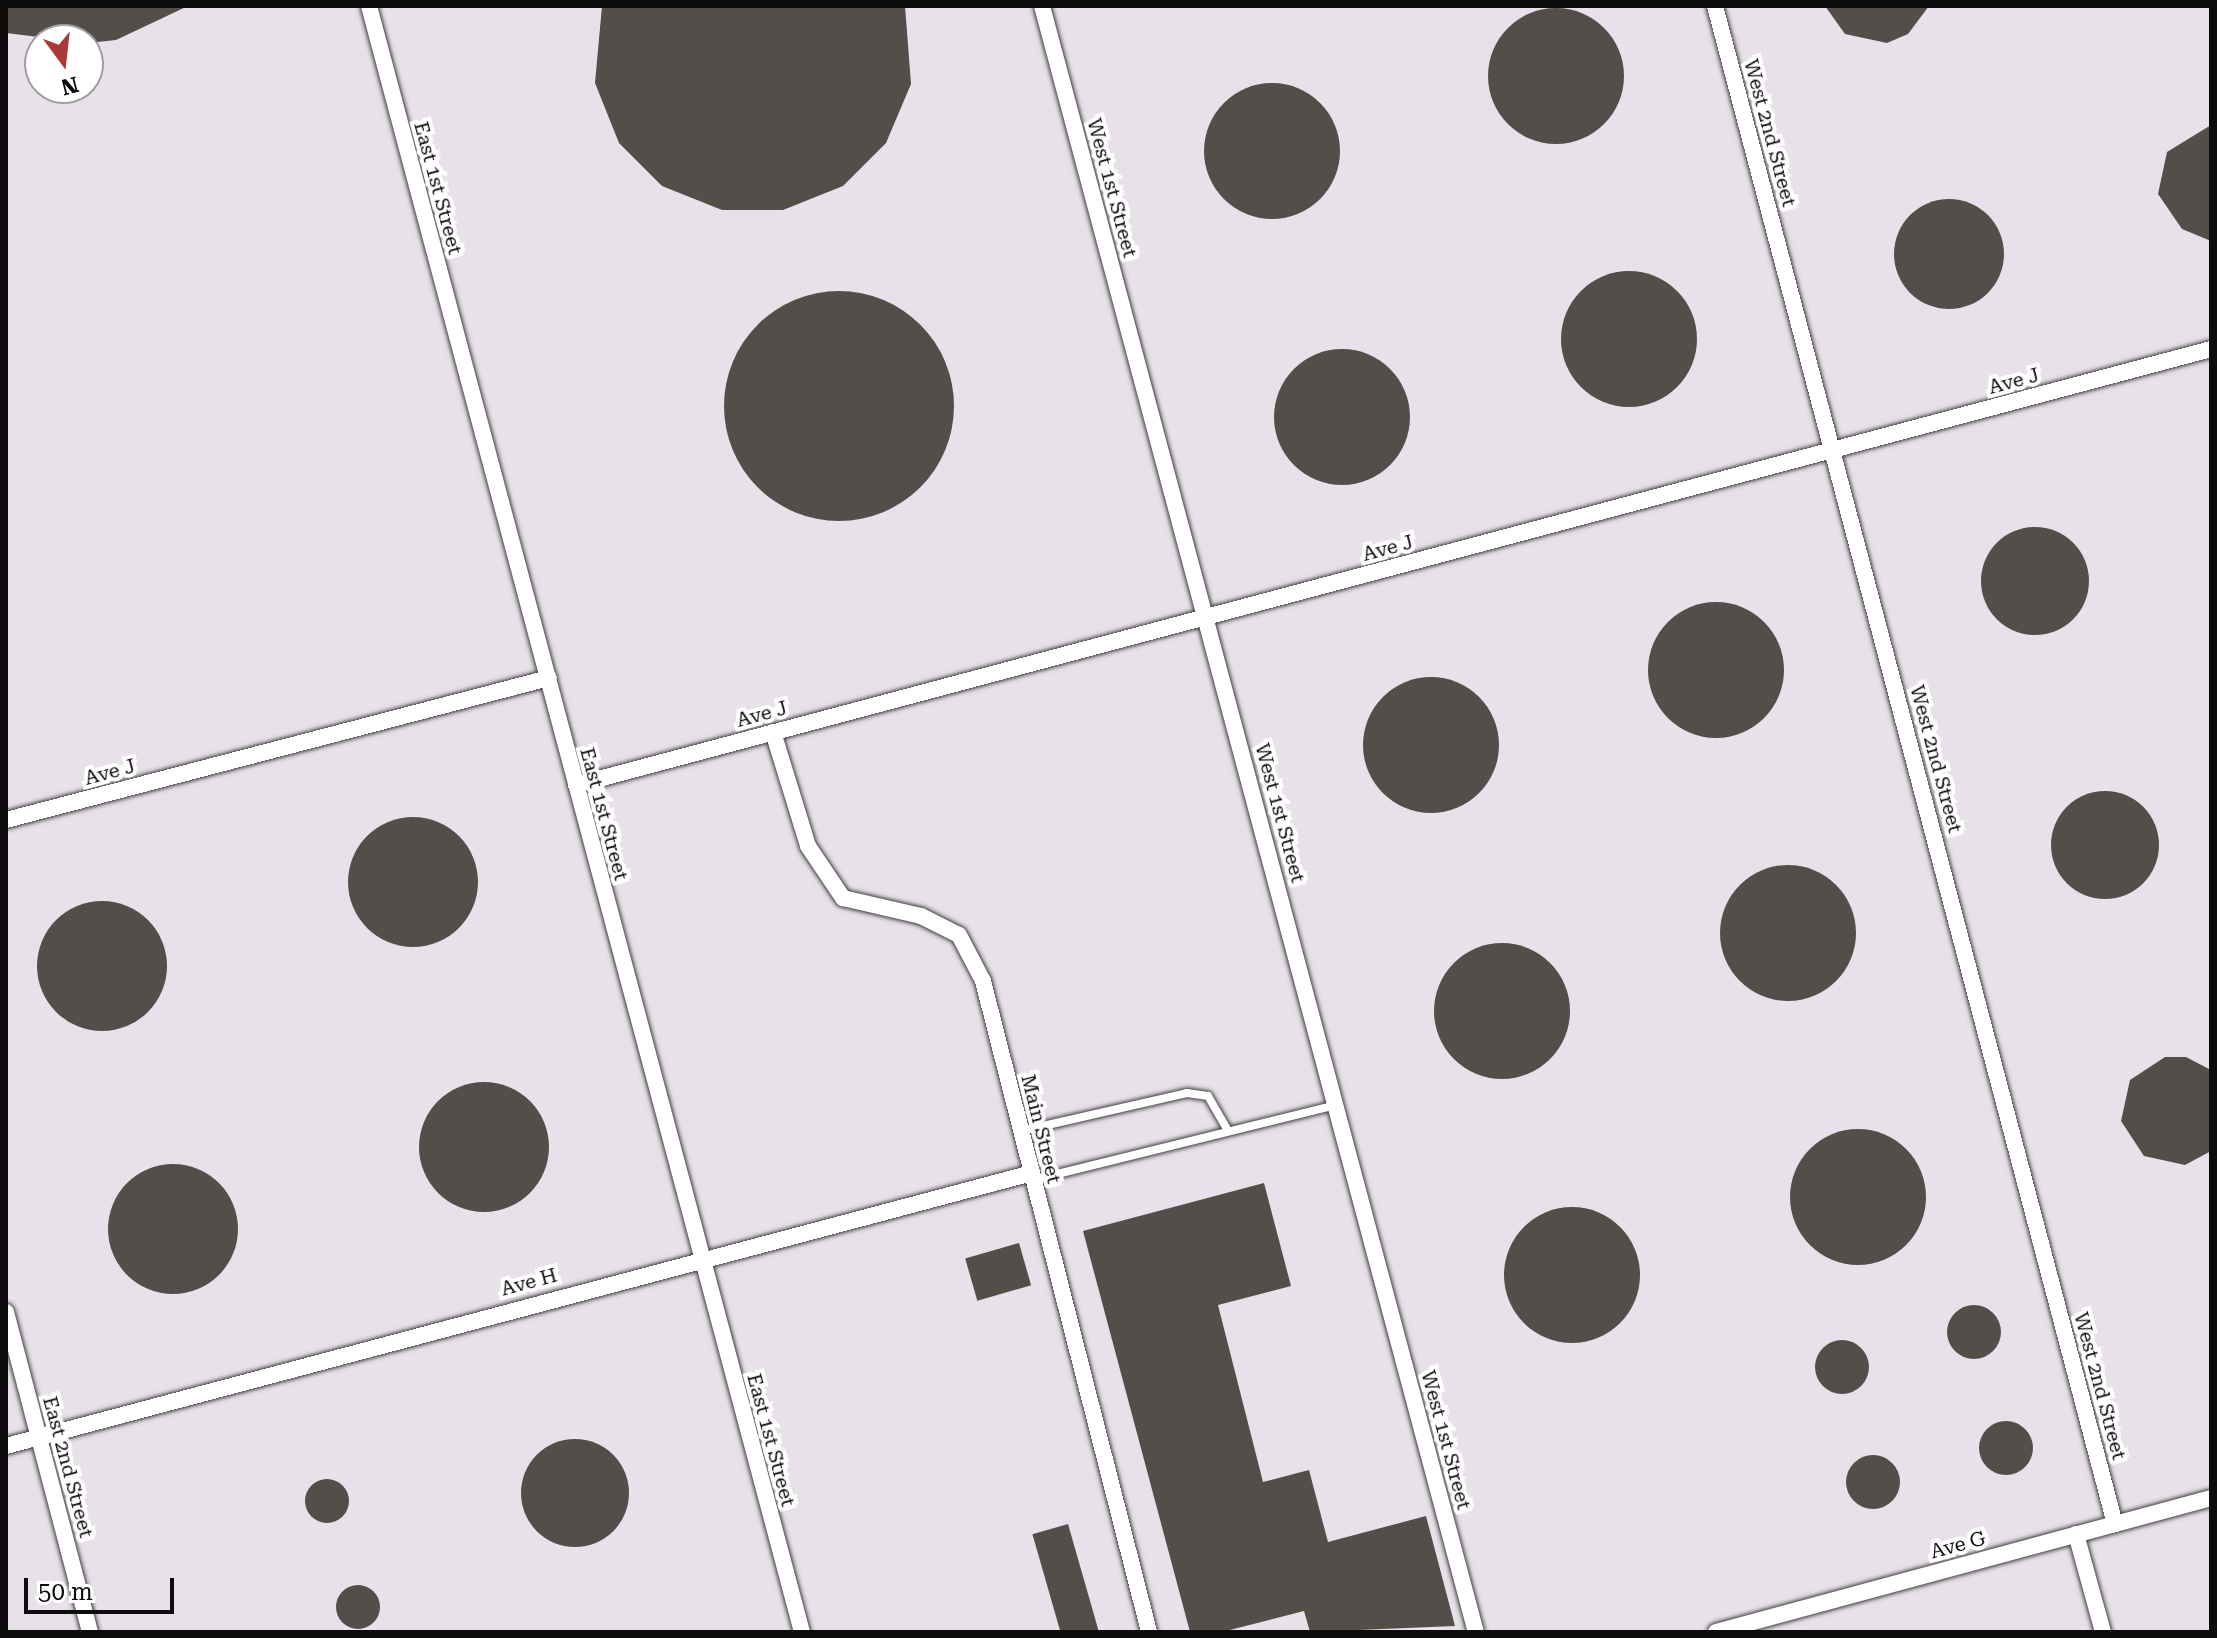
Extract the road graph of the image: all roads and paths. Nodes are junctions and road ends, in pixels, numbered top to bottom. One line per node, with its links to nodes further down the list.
1 (369, 6): 7 (street, East 1st Street)
2 (1042, 6): 6 (street, West 1st Street)
3 (1715, 6): 5 (street, West 2nd Street)
4 (2211, 349): 5 (street, Ave J)
5 (1834, 449): 6 (street, Ave J); 20 (street, West 2nd Street)
6 (1208, 617): 8 (street, Ave J); 11 (street, West 1st Street)
7 (549, 678): 9 (street, East 1st Street); 10 (street, Ave J)
8 (773, 732): 9 (street, Ave J); 13 (street, Main Street)
9 (576, 785): 15 (street, East 1st Street)
10 (6, 820)
11 (1337, 1105): 12 (lane); 25 (street, West 1st Street)
12 (1227, 1129): 13 (lane); 14 (lane)
13 (1021, 1131): 14 (street, Main Street)
14 (1032, 1176): 15 (street, Ave H); 24 (street, Main Street)
15 (700, 1256): 17 (street, Ave H); 23 (street, East 1st Street)
16 (6, 1312): 17 (street, East 2nd Street)
17 (40, 1436): 18 (street, Ave H); 22 (street, East 2nd Street)
18 (6, 1446)
19 (2211, 1498): 20 (street, Ave G)
20 (2115, 1524): 21 (street, Ave G)
21 (2076, 1534): 26 (street, Ave G); 27 (street)
22 (90, 1632)
23 (802, 1632)
24 (1149, 1632)
25 (1476, 1632)
26 (1716, 1632)
27 (2103, 1632)

